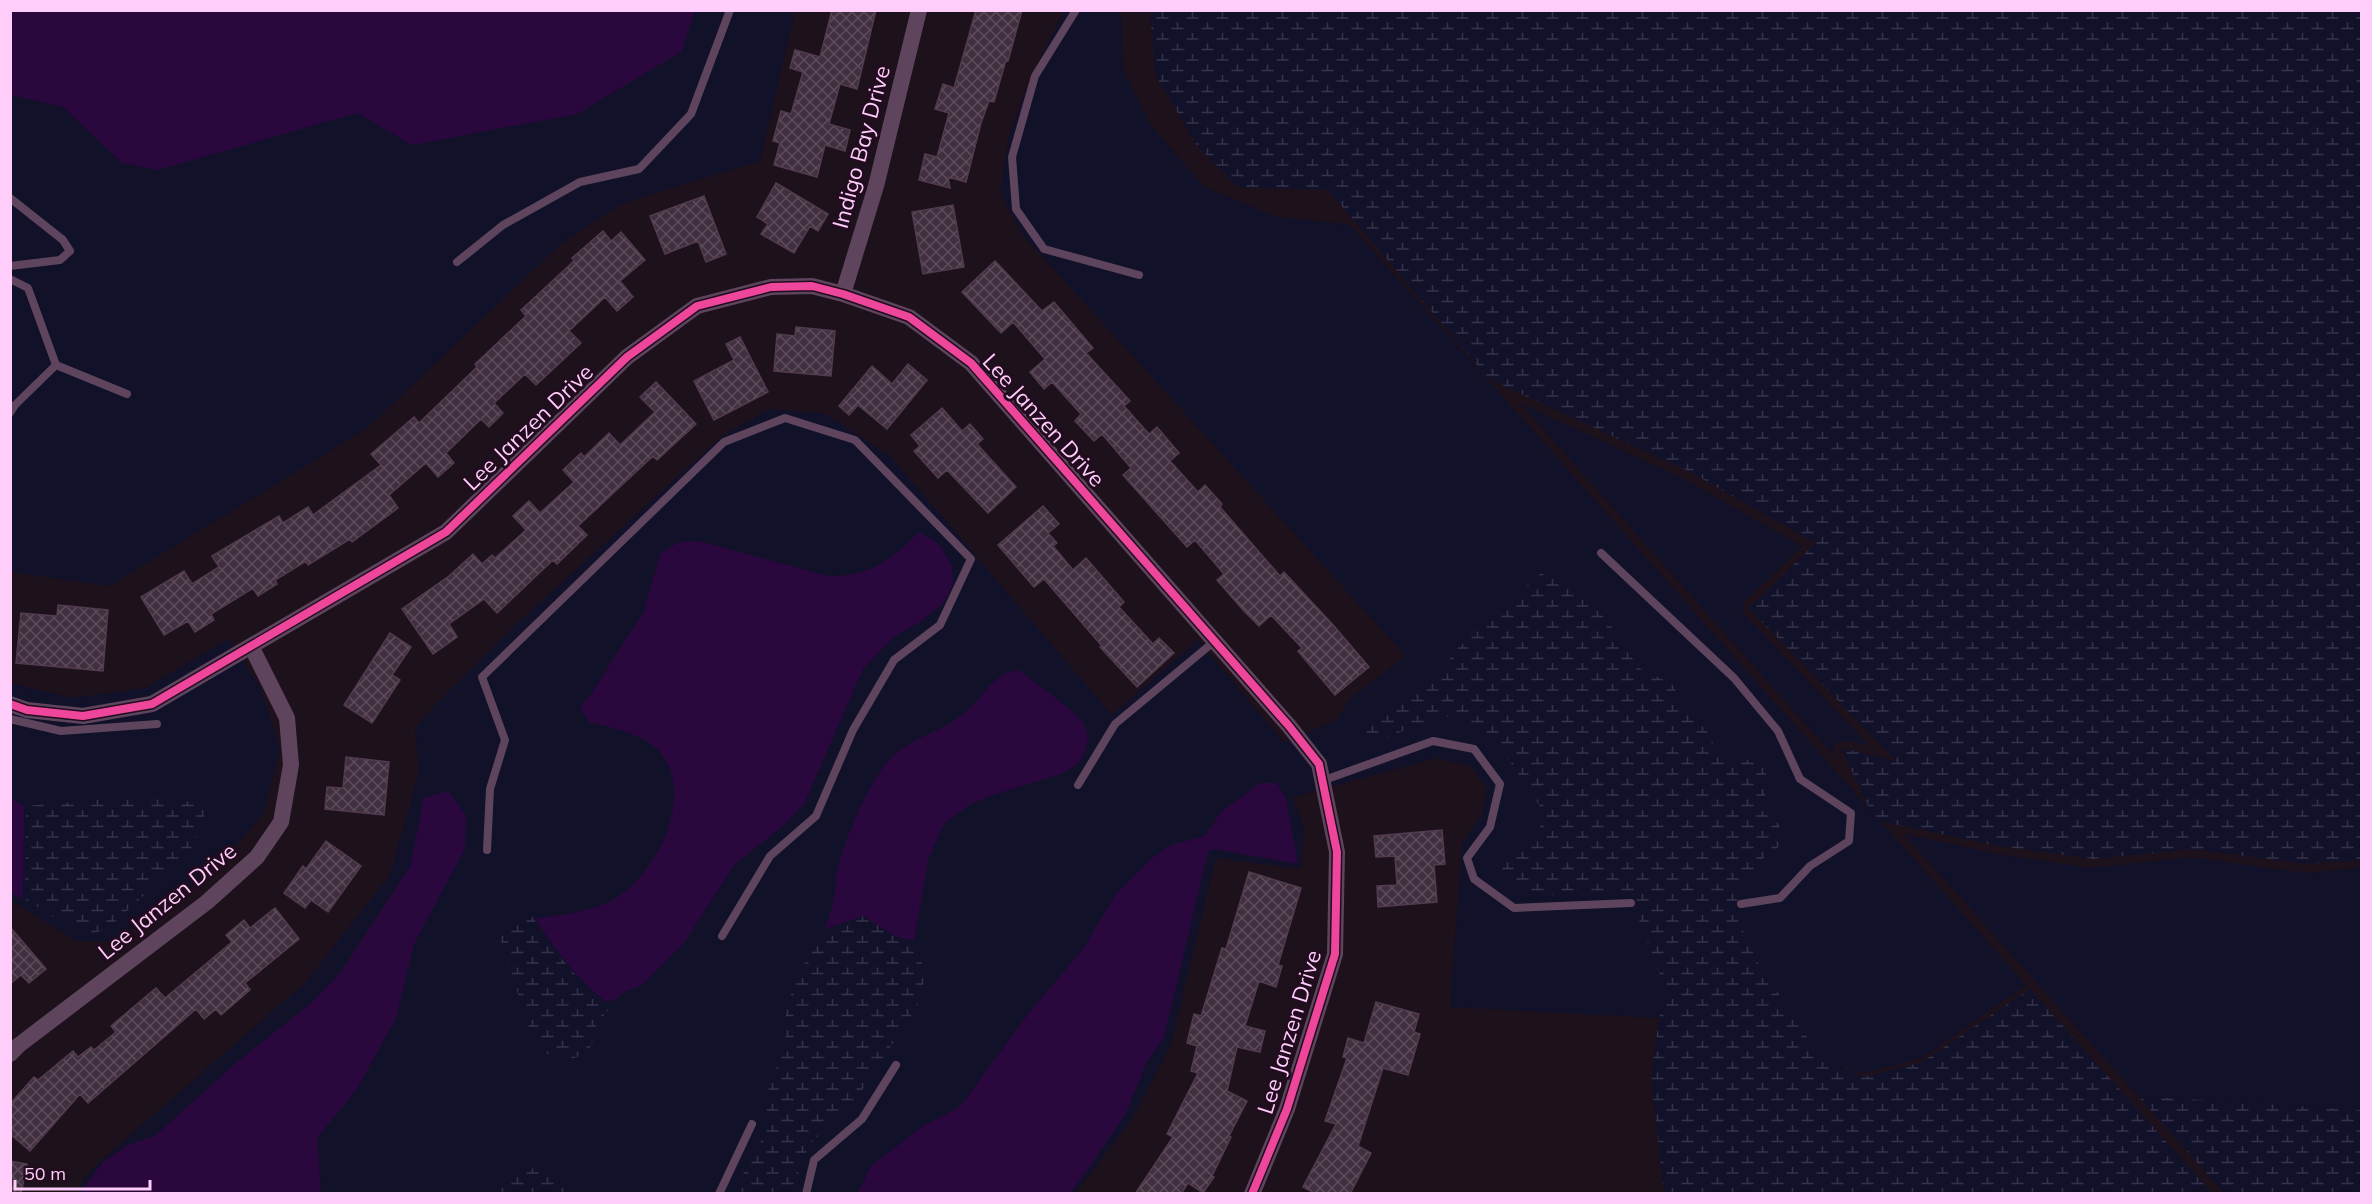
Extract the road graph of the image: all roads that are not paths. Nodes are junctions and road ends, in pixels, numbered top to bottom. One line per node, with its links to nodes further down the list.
1 (730, 10): 5 (lane)
2 (919, 10): 9 (street, Indigo Bay Drive)
3 (1076, 10): 7 (lane)
4 (10, 198): 6 (lane)
5 (457, 262)
6 (10, 266)
7 (1139, 275)
8 (10, 279): 10 (lane)
9 (843, 294): 15 (street, Lee Janzen Drive); 30 (street, Lee Janzen Drive)
10 (56, 365): 11 (lane); 12 (lane)
11 (127, 394)
12 (10, 413)
13 (1601, 553): 23 (lane)
14 (1210, 645): 20 (lane)
15 (251, 646): 16 (street, Lee Janzen Drive); 25 (street, Lee Janzen Drive)
16 (10, 704)
17 (10, 719): 18 (lane)
18 (157, 724)
19 (1330, 778): 22 (lane)
20 (1078, 785)
21 (487, 850): 24 (lane)
22 (1631, 903)
23 (1741, 904)
24 (722, 936)
25 (10, 1054)
26 (896, 1065): 29 (lane)
27 (752, 1124): 28 (lane)
28 (719, 1194)
29 (806, 1194)
30 (1252, 1194)

